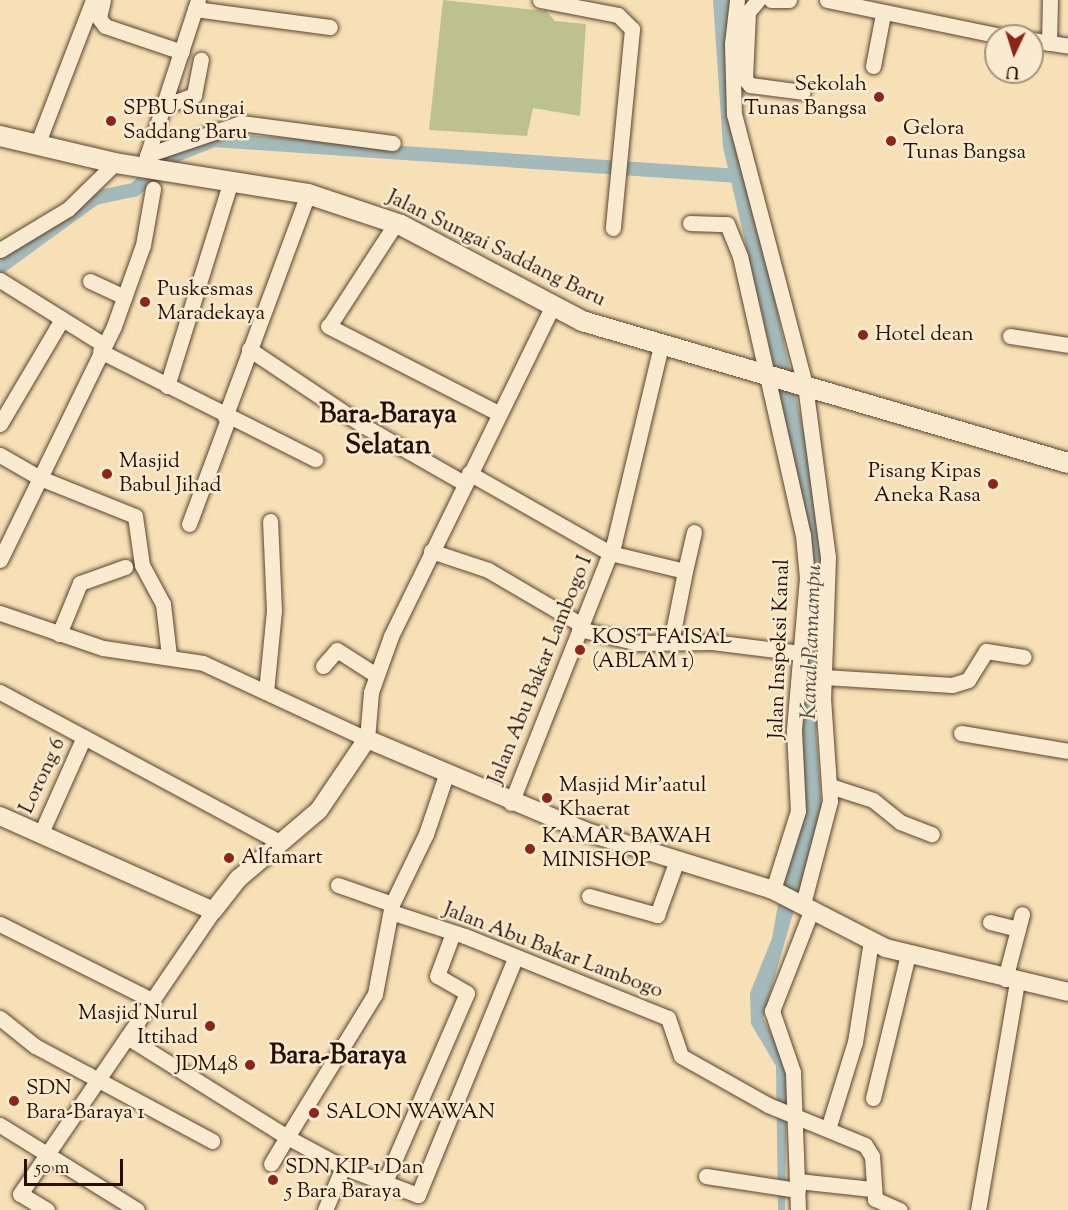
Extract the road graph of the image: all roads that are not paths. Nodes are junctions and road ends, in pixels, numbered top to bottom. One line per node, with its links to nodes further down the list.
1 (93, 0): 24 (street)
2 (103, 0): 17 (street)
3 (540, 0): 32 (street)
4 (737, 0): 45 (street)
5 (758, 0): 20 (street)
6 (771, 0): 7 (street)
7 (789, 0)
8 (830, 0): 11 (street)
9 (1050, 0): 15 (street)
10 (196, 5): 12 (street); 17 (street)
11 (883, 14): 13 (street); 19 (street)
12 (330, 27)
13 (984, 33)
14 (1044, 43): 15 (street)
15 (1048, 44): 16 (street)
16 (1068, 46)
17 (182, 52): 21 (street)
18 (201, 60): 21 (street)
19 (873, 66)
20 (803, 92)
21 (167, 105): 26 (street)
22 (0, 136): 24 (main road, Jalan Sungai Saddang Baru)
23 (393, 143): 26 (street)
24 (36, 146): 25 (main road, Jalan Sungai Saddang Baru)
25 (115, 163): 26 (main road, Jalan Sungai Saddang Baru); 33 (street)
26 (148, 163): 27 (main road, Jalan Sungai Saddang Baru)
27 (231, 181): 29 (main road, Jalan Sungai Saddang Baru); 46 (street)
28 (153, 189): 36 (street)
29 (308, 194): 30 (main road, Jalan Sungai Saddang Baru); 43 (street)
30 (396, 223): 37 (main road, Jalan Sungai Saddang Baru); 47 (street)
31 (690, 223): 44 (street, Jalan Inspeksi Kanal)
32 (613, 228)
33 (0, 250)
34 (0, 280): 38 (street)
35 (90, 281): 36 (street)
36 (124, 297): 42 (street)
37 (552, 308): 41 (main road, Jalan Sungai Saddang Baru); 47 (street)
38 (63, 319): 42 (street); 49 (street)
39 (1010, 336): 40 (street)
40 (1068, 345)
41 (661, 346): 44 (main road, Jalan Sungai Saddang Baru); 59 (street)
42 (102, 348): 46 (street); 53 (street)
43 (249, 349): 48 (street); 54 (street)
44 (766, 376): 45 (main road, Jalan Sungai Saddang Baru); 67 (street, Jalan Inspeksi Kanal)
45 (802, 384): 52 (main road, Jalan Sungai Saddang Baru); 72 (street)
46 (166, 386): 48 (street)
47 (498, 413): 54 (street)
48 (226, 418): 51 (street); 56 (street)
49 (0, 424)
50 (0, 455): 53 (street)
51 (315, 459)
52 (1068, 463)
53 (40, 478): 60 (street); 68 (street)
54 (466, 478): 58 (street); 59 (street)
55 (270, 521): 74 (street)
56 (189, 524)
57 (694, 532): 62 (street)
58 (430, 551): 64 (street); 71 (street)
59 (610, 553): 62 (street); 64 (street, Jalan Abu Bakar Lambogo I)
60 (0, 560)
61 (125, 567): 65 (street)
62 (685, 571): 66 (street)
63 (0, 613): 65 (street)
64 (579, 627): 66 (street); 81 (street, Jalan Abu Bakar Lambogo I)
65 (59, 634): 68 (street)
66 (671, 642): 67 (street)
67 (800, 653): 88 (street, Jalan Inspeksi Kanal)
68 (169, 656): 74 (street)
69 (1024, 657): 72 (street)
70 (323, 666): 71 (street)
71 (376, 675): 77 (street)
72 (824, 677): 80 (street)
73 (0, 692): 76 (street)
74 (266, 692): 77 (street)
75 (961, 733): 78 (street)
76 (84, 737): 83 (street, Lorong 6); 85 (street)
77 (367, 739): 79 (street); 85 (street)
78 (1068, 751)
79 (446, 775): 81 (street); 91 (street)
80 (830, 786): 84 (street); 90 (street)
81 (511, 803): 86 (street)
82 (0, 816): 83 (street)
83 (41, 833): 92 (street)
84 (932, 834)
85 (280, 842): 92 (street)
86 (677, 860): 88 (street); 89 (street)
87 (338, 885): 91 (street, Jalan Abu Bakar Lambogo)
88 (776, 891): 90 (street)
89 (589, 896)
90 (805, 905): 96 (street); 106 (street)
91 (391, 908): 95 (street, Jalan Abu Bakar Lambogo); 109 (street)
92 (213, 910): 101 (street)
93 (990, 922): 99 (street)
94 (0, 924): 101 (street)
95 (453, 933): 98 (street, Jalan Abu Bakar Lambogo); 115 (street)
96 (871, 941): 97 (street); 108 (street)
97 (908, 954): 99 (street); 105 (street)
98 (515, 958): 106 (street, Jalan Abu Bakar Lambogo); 115 (street)
99 (1011, 981): 100 (street); 123 (street)
100 (1068, 992)
101 (152, 1000): 103 (street)
102 (0, 1018): 104 (street)
103 (127, 1037): 104 (street); 109 (street)
104 (96, 1078): 110 (street); 111 (street)
105 (873, 1098)
106 (794, 1115): 108 (street, Jalan Abu Bakar Lambogo); 116 (street)
107 (0, 1125): 111 (street)
108 (828, 1129): 117 (street, Jalan Abu Bakar Lambogo)
109 (287, 1137): 112 (street); 113 (street)
110 (212, 1141)
111 (44, 1152): 118 (street); 119 (street)
112 (271, 1164)
113 (343, 1167): 115 (street); 120 (street)
114 (706, 1176): 116 (street)
115 (384, 1184)
116 (795, 1187): 117 (street); 121 (street)
117 (872, 1189): 122 (street)
118 (47, 1210)
119 (137, 1210)
120 (325, 1210)
121 (798, 1210)
122 (900, 1210)
123 (978, 1210)

